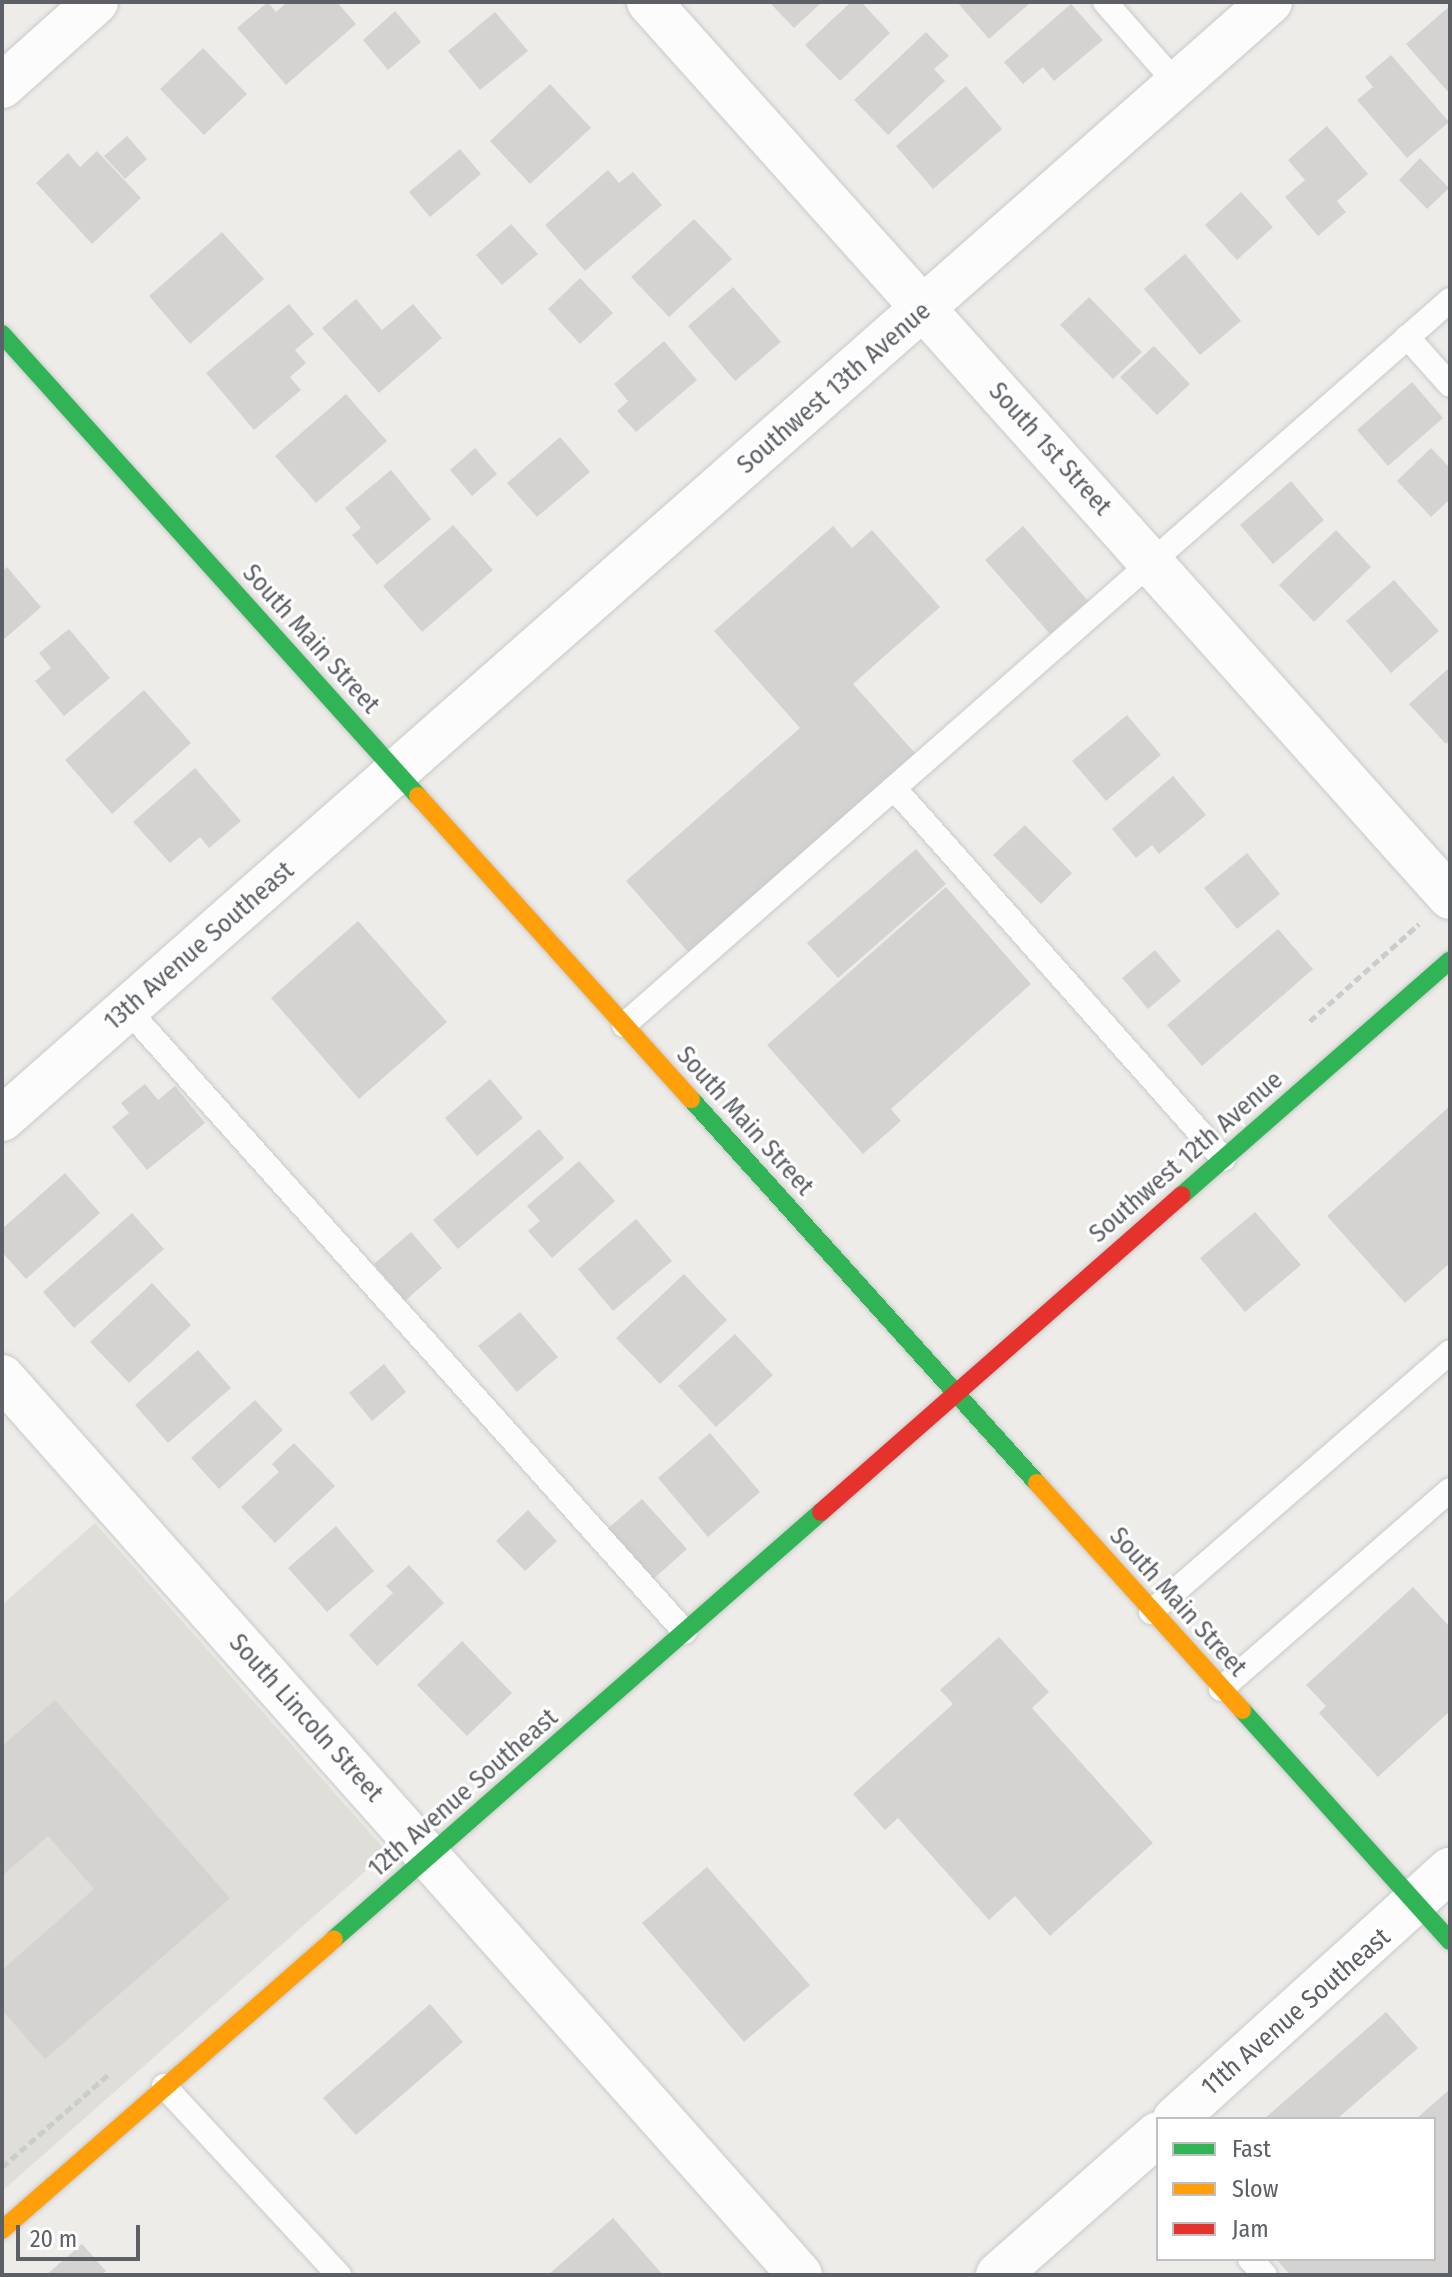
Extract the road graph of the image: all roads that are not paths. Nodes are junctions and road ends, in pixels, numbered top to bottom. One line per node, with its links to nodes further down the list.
1 (96, 2): 6 (street)
2 (649, 2): 8 (street, South 1st Street)
3 (1105, 2): 5 (lane)
4 (1270, 2): 5 (street, Southwest 13th Avenue)
5 (1177, 84): 8 (street, Southwest 13th Avenue)
6 (2, 86)
7 (1450, 300): 10 (lane)
8 (925, 309): 12 (street, South 1st Street); 13 (street, Southwest 13th Avenue)
9 (2, 334): 13 (street, South Main Street)
10 (1407, 337): 11 (lane); 12 (lane)
11 (1450, 385)
12 (1150, 562): 14 (lane); 15 (street, South 1st Street)
13 (396, 773): 17 (street, 13th Avenue Southeast); 18 (street, South Main Street)
14 (894, 788): 18 (lane); 20 (lane)
15 (1450, 897)
16 (1450, 960): 20 (street, Southwest 12th Avenue)
17 (127, 1009): 19 (street, 13th Avenue Southeast); 26 (lane)
18 (624, 1025): 23 (street, South Main Street)
19 (2, 1119)
20 (1223, 1159): 23 (street, Southwest 12th Avenue)
21 (1450, 1352): 25 (lane)
22 (2, 1377): 28 (street, South Lincoln Street)
23 (956, 1393): 25 (street, South Main Street); 26 (street, 12th Avenue Southeast)
24 (1450, 1490): 27 (lane)
25 (1151, 1612): 27 (street, South Main Street)
26 (685, 1632): 28 (street, 12th Avenue Southeast)
27 (1221, 1689): 30 (street, South Main Street)
28 (430, 1857): 32 (street, 12th Avenue Southeast); 37 (street, South Lincoln Street)
29 (1450, 1870): 30 (street, 11th Avenue Southeast)
30 (1418, 1905): 31 (street, South Main Street); 33 (street, 11th Avenue Southeast)
31 (1450, 1941)
32 (164, 2086): 35 (street, 12th Avenue Southeast); 36 (lane)
33 (1183, 2117)
34 (1156, 2142): 38 (street, 11th Avenue Southeast)
35 (2, 2230)
36 (339, 2275)
37 (800, 2275)
38 (998, 2275)

